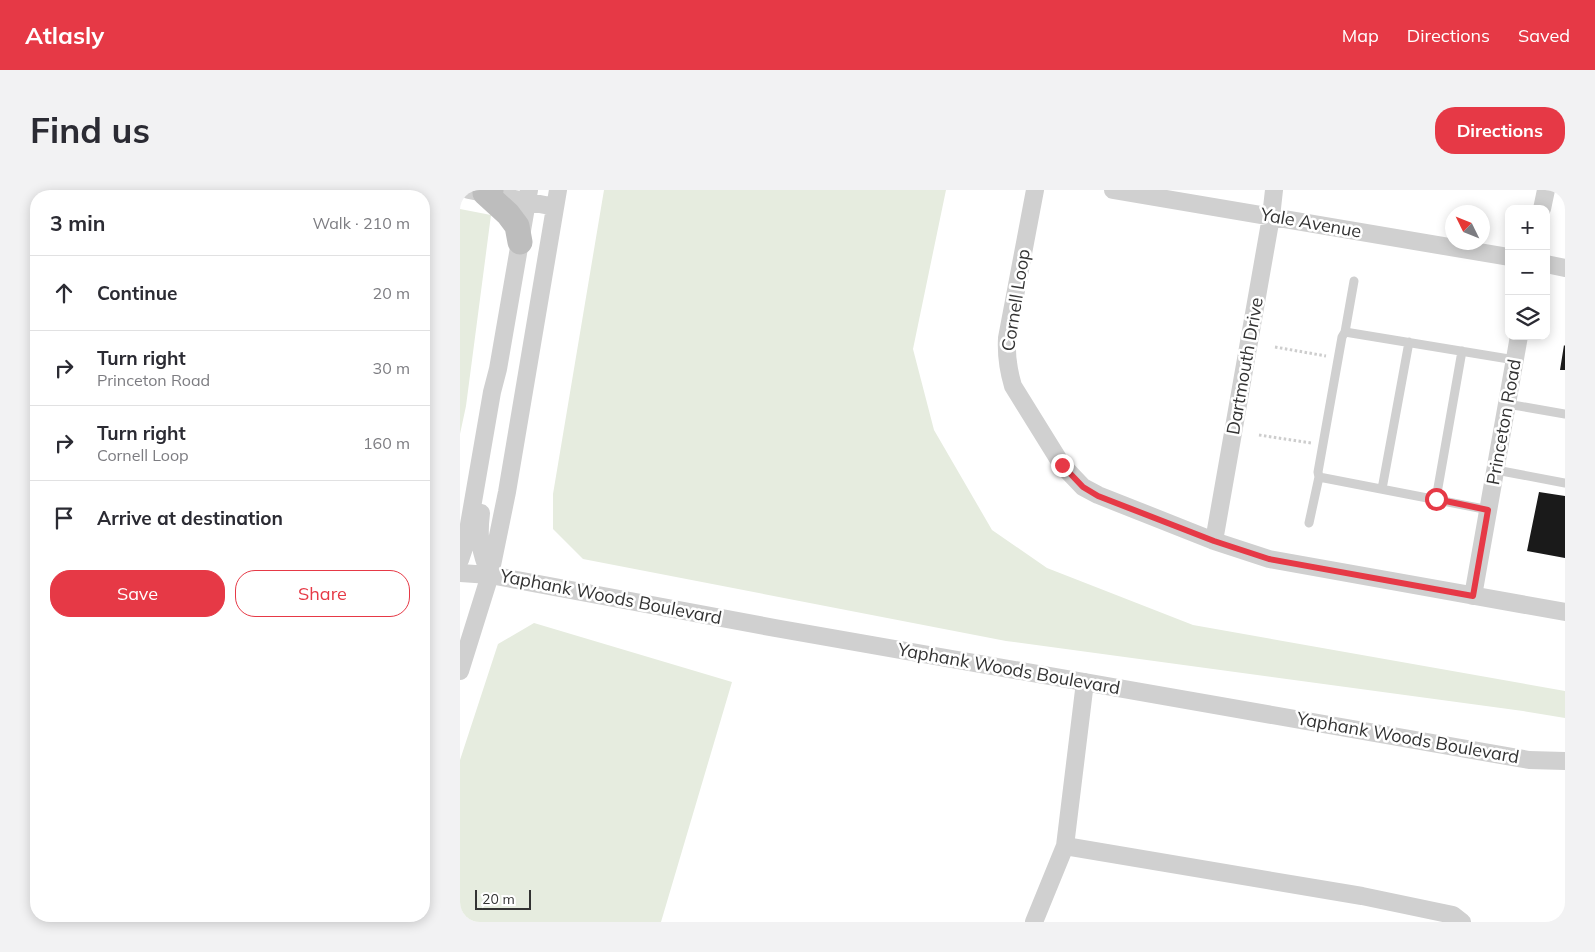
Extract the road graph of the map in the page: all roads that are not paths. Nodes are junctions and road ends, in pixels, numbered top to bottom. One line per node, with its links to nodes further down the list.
1 (1035, 190): 30 (street, Cornell Loop)
2 (1114, 190): 9 (street, Yale Avenue)
3 (1274, 190): 9 (street, Dartmouth Drive)
4 (1546, 190): 8 (street)
5 (482, 191): 6 (street); 10 (street)
6 (528, 195): 7 (street); 10 (street)
7 (556, 198): 33 (street, Yaphank Woods Boulevard)
8 (1543, 205)
9 (1271, 217): 11 (street, Yale Avenue); 30 (street, Dartmouth Drive)
10 (520, 242): 20 (street)
11 (1505, 256)
12 (1550, 265): 13 (street)
13 (1565, 268)
14 (1354, 281): 15 (lane)
15 (1345, 332): 17 (lane); 24 (lane)
16 (1519, 340): 19 (street, Princeton Road)
17 (1409, 342): 18 (lane); 26 (lane)
18 (1462, 351): 19 (lane); 27 (lane)
19 (1515, 360): 21 (street, Princeton Road)
20 (498, 369): 31 (street); 33 (street)
21 (1507, 404): 22 (lane); 23 (street, Princeton Road)
22 (1565, 414)
23 (1496, 470): 25 (lane); 28 (street, Princeton Road)
24 (1319, 477): 26 (lane); 29 (lane)
25 (1565, 483)
26 (1382, 489): 27 (lane)
27 (1436, 499): 28 (lane)
28 (1488, 510): 34 (street, Princeton Road)
29 (1309, 523)
30 (1214, 541): 34 (street, Cornell Loop)
31 (460, 560)
32 (460, 573): 33 (street, Yaphank Woods Boulevard)
33 (490, 575): 36 (street, Yaphank Woods Boulevard); 37 (street, Yaphank Woods Boulevard)
34 (1473, 596): 35 (street, Cornell Loop)
35 (1565, 612)
36 (460, 671)
37 (1086, 682): 38 (street, Yaphank Woods Boulevard); 41 (street)
38 (1529, 760): 39 (street, Yaphank Woods Boulevard); 40 (street, Yaphank Woods Boulevard)
39 (1565, 762)
40 (1565, 771)
41 (1064, 846): 42 (street); 43 (street)
42 (1034, 922)
43 (1462, 922)

